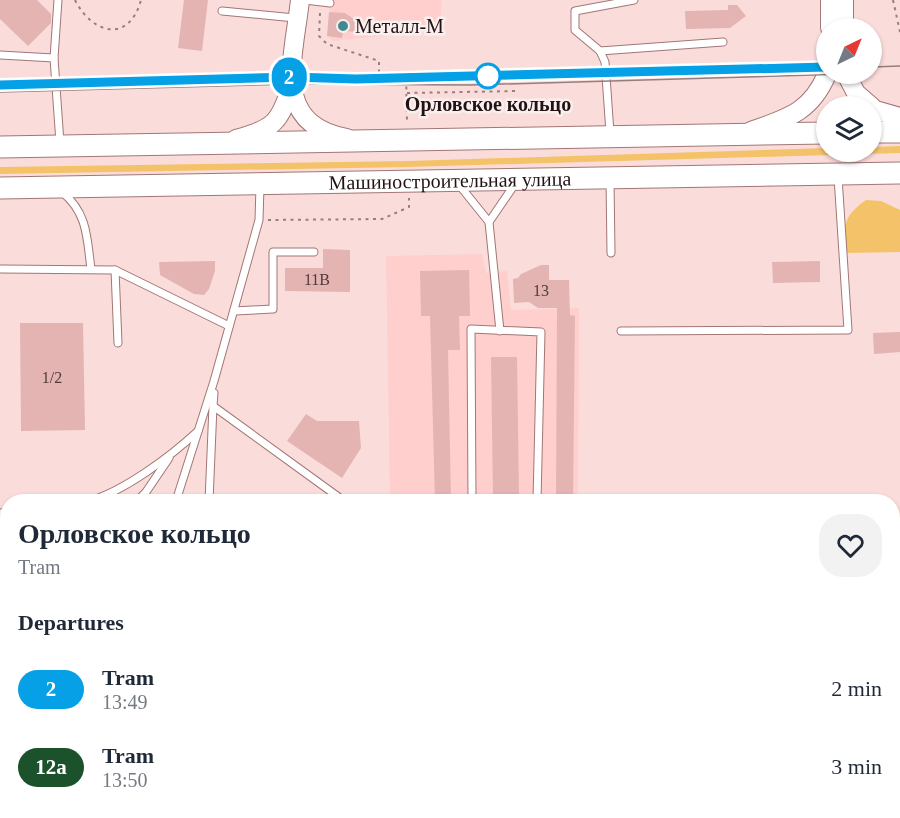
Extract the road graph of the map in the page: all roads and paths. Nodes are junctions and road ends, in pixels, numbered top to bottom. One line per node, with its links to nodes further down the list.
1 (58, 0): 19 (lane)
2 (75, 0): 3 (path)
3 (141, 0)
4 (305, 0): 9 (lane)
5 (634, 0): 17 (lane)
6 (830, 0): 13 (street)
7 (844, 0): 14 (street)
8 (892, 0): 15 (path)
9 (321, 3): 10 (lane); 23 (path)
10 (330, 3)
11 (299, 9): 12 (lane); 20 (street)
12 (222, 11)
13 (830, 18)
14 (844, 18)
15 (900, 32)
16 (723, 42): 17 (lane)
17 (600, 51): 31 (lane)
18 (0, 55): 19 (lane)
19 (54, 58): 34 (lane)
20 (292, 84): 32 (street); 33 (street)
21 (823, 84): 30 (street)
22 (518, 91): 23 (path)
23 (407, 93): 26 (path)
24 (882, 112): 25 (street)
25 (900, 117)
26 (407, 122)
27 (882, 132): 28 (main road)
28 (900, 132)
29 (816, 133): 30 (main road)
30 (740, 134): 31 (main road)
31 (610, 136): 32 (main road)
32 (360, 141): 33 (main road)
33 (222, 143): 34 (main road)
34 (60, 146): 35 (main road)
35 (0, 147)
36 (838, 174): 37 (main road, Машиностроительная улица); 38 (main road, Машиностроительная улица); 55 (lane)
37 (898, 176)
38 (610, 178): 40 (main road, Машиностроительная улица); 48 (lane)
39 (454, 180): 40 (main road, Машиностроительная улица); 41 (main road, Машиностроительная улица); 46 (lane)
40 (519, 180): 46 (lane)
41 (260, 184): 42 (main road, Машиностроительная улица); 45 (lane)
42 (56, 187): 43 (main road, Машиностроительная улица); 50 (lane)
43 (0, 188)
44 (409, 207): 45 (path)
45 (259, 220): 52 (lane)
46 (489, 222): 54 (lane)
47 (314, 252): 52 (lane)
48 (611, 253)
49 (0, 269): 50 (lane)
50 (91, 269): 51 (lane)
51 (115, 270): 53 (lane); 56 (lane)
52 (234, 311): 53 (lane)
53 (229, 327): 57 (lane)
54 (500, 331): 66 (lane); 67 (lane)
55 (621, 331)
56 (118, 343)
57 (214, 381): 58 (lane); 59 (lane)
58 (213, 406): 64 (lane); 65 (lane)
59 (200, 429): 60 (lane); 63 (lane)
60 (171, 456): 61 (lane); 62 (lane)
61 (109, 494)
62 (144, 494)
63 (178, 494)
64 (209, 494)
65 (334, 494)
66 (472, 494)
67 (537, 494)

